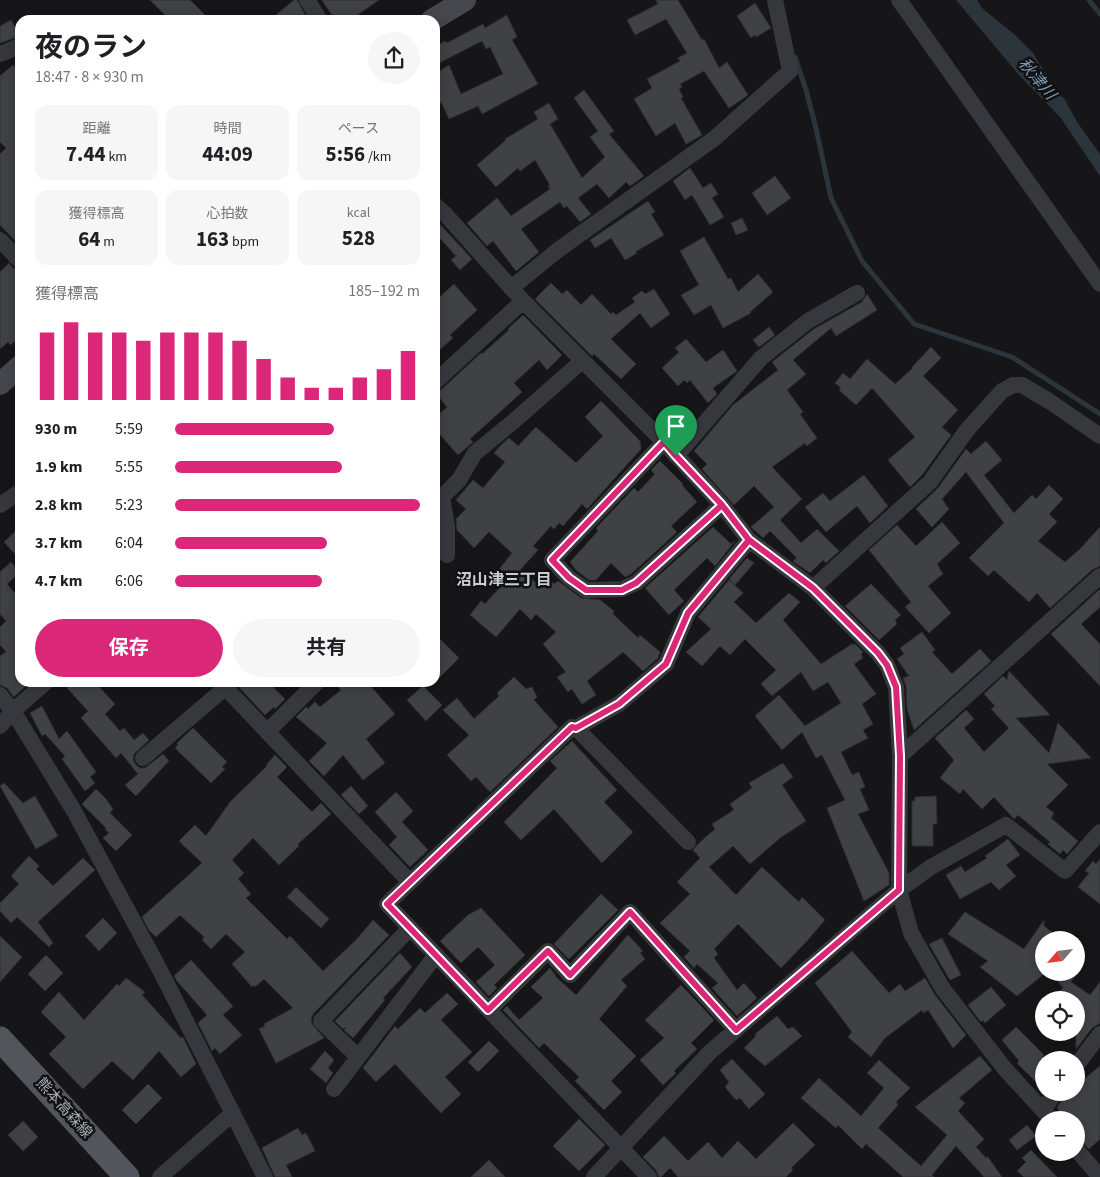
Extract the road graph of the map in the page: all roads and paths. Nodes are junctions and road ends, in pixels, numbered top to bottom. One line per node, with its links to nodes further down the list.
1 (307, 0): 5 (street)
2 (465, 0): 6 (main road)
3 (775, 0): 13 (street)
4 (899, 0): 12 (street)
5 (317, 15)
6 (440, 15)
7 (15, 48): 8 (street)
8 (0, 54)
9 (440, 210): 13 (street)
10 (3, 249): 11 (street)
11 (15, 257)
12 (1100, 284)
13 (511, 288): 15 (street)
14 (857, 293): 22 (street)
15 (523, 301): 16 (street); 18 (street)
16 (582, 360): 21 (street); 27 (street)
17 (15, 370): 19 (main road)
18 (440, 377)
19 (0, 384)
20 (1100, 436): 29 (street)
21 (664, 442): 22 (street); 25 (street)
22 (676, 456): 25 (street)
23 (15, 495): 24 (street)
24 (0, 505)
25 (722, 505): 26 (street)
26 (749, 540): 29 (street); 37 (street)
27 (447, 556)
28 (1100, 576): 39 (street)
29 (813, 588): 39 (street)
30 (40, 687): 35 (street)
31 (220, 687): 40 (street)
32 (224, 687): 38 (street)
33 (312, 687): 38 (street)
34 (0, 695): 35 (street)
35 (13, 711): 36 (street); 55 (street)
36 (0, 726)
37 (576, 728): 42 (street); 43 (street)
38 (267, 732): 43 (street)
39 (900, 756): 44 (street)
40 (143, 758)
41 (1100, 832): 44 (street)
42 (688, 842)
43 (410, 881): 45 (street)
44 (899, 890): 48 (street); 54 (street)
45 (410, 928): 46 (street); 52 (street)
46 (436, 955): 47 (street); 52 (street)
47 (488, 1010): 48 (street); 56 (street)
48 (736, 1030): 56 (street)
49 (1100, 1034): 51 (street)
50 (0, 1039): 58 (main road, 熊本高森線)
51 (1085, 1054)
52 (358, 1057): 53 (street)
53 (334, 1089)
54 (1044, 1111)
55 (233, 1113): 59 (street); 60 (street)
56 (621, 1149): 61 (street); 62 (street)
57 (1085, 1160): 63 (street)
58 (127, 1177)
59 (160, 1177)
60 (265, 1177)
61 (594, 1177)
62 (649, 1177)
63 (1100, 1177)

